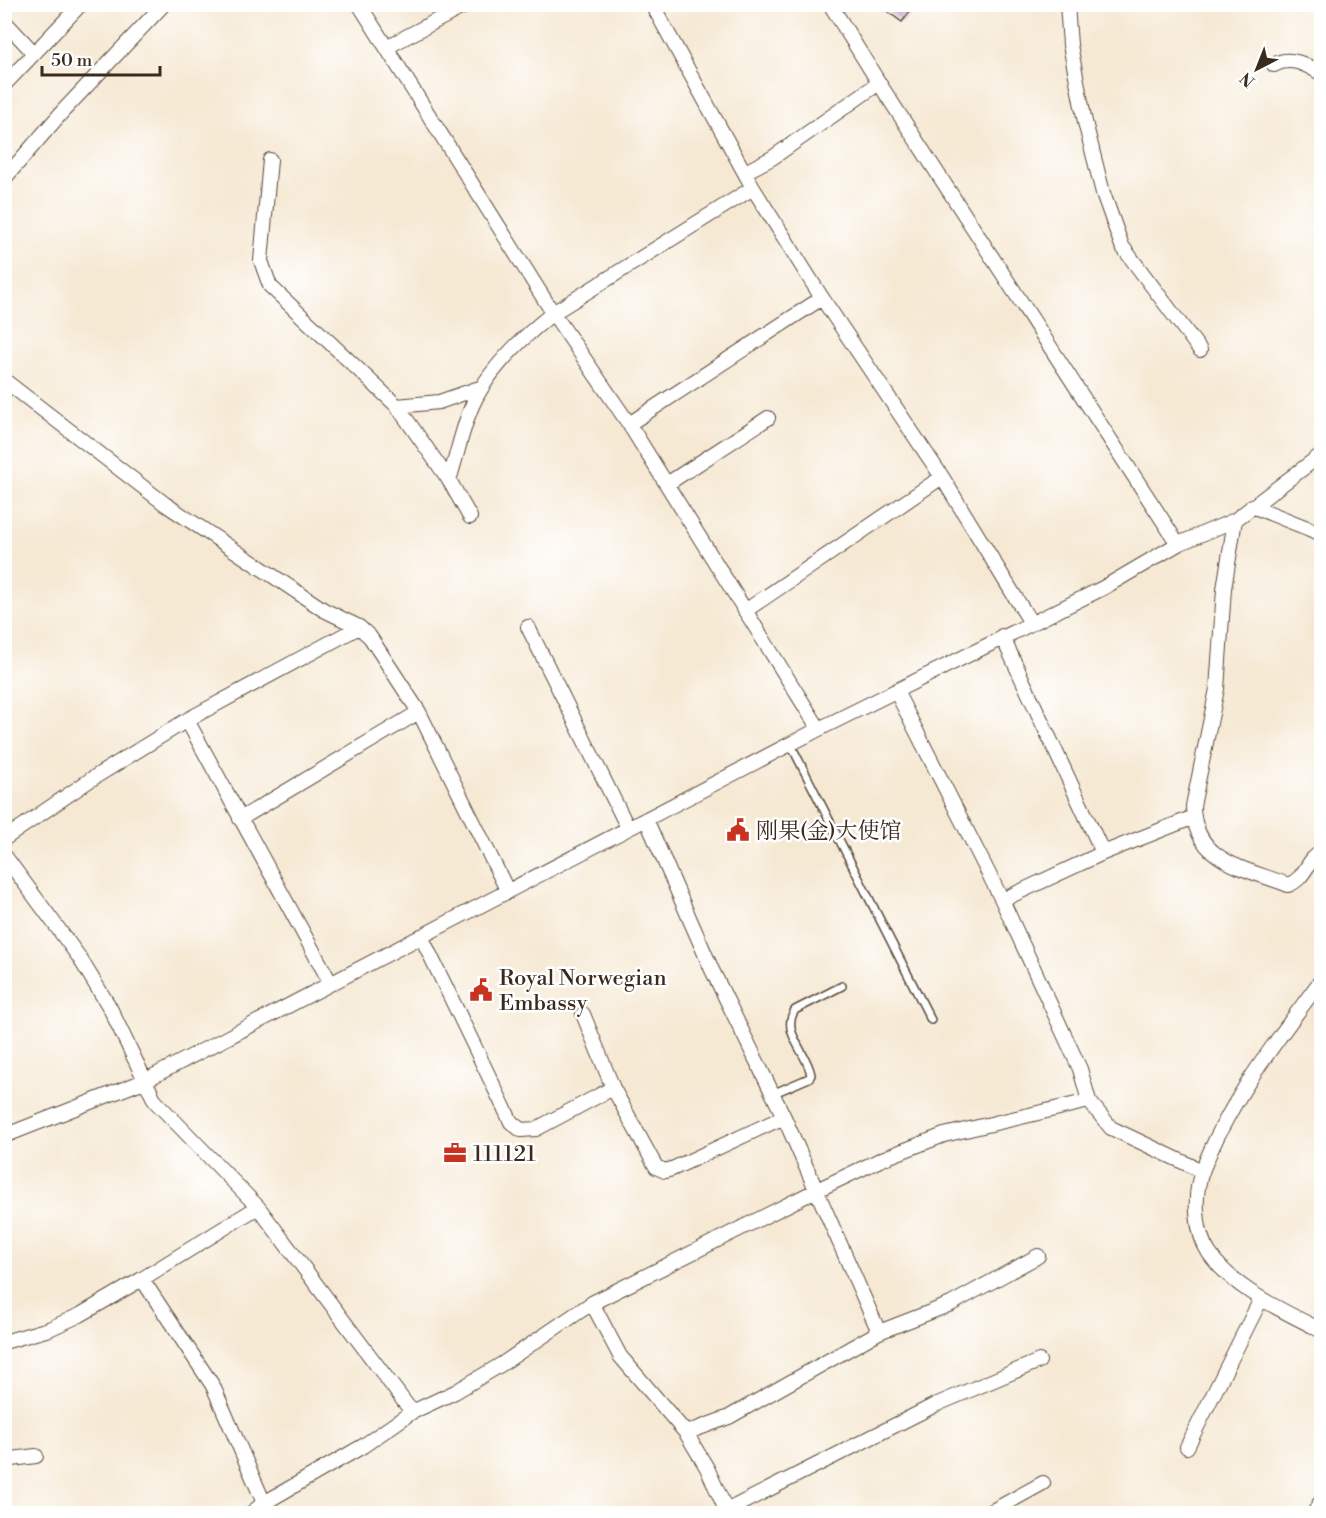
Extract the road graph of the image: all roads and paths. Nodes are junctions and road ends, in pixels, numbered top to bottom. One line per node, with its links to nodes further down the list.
1 (81, 4): 10 (street)
2 (164, 4): 17 (street)
3 (359, 4): 9 (street)
4 (468, 4): 9 (street)
5 (652, 4): 16 (street)
6 (830, 4): 13 (street)
7 (1067, 4): 21 (street)
8 (4, 21): 10 (street)
9 (387, 46): 20 (street)
10 (34, 53): 14 (street)
11 (1274, 65): 12 (street)
12 (1322, 74)
13 (879, 83): 16 (street); 35 (street)
14 (4, 85)
15 (270, 160): 24 (street)
16 (745, 172): 18 (street)
17 (4, 179)
18 (753, 188): 19 (street); 20 (street)
19 (822, 298): 26 (street); 28 (street)
20 (554, 313): 23 (street); 26 (street)
21 (1200, 350)
22 (4, 380): 38 (street)
23 (482, 387): 24 (street); 29 (street)
24 (397, 406): 29 (street)
25 (768, 418): 30 (street)
26 (629, 424): 30 (street)
27 (1322, 454): 31 (street)
28 (942, 477): 36 (street); 37 (street)
29 (449, 480): 32 (street)
30 (667, 484): 36 (street)
31 (1252, 506): 33 (street); 34 (street)
32 (470, 517)
33 (1235, 520): 35 (street); 46 (street)
34 (1322, 534)
35 (1179, 544): 37 (street)
36 (745, 611): 44 (street)
37 (1030, 623): 40 (street)
38 (359, 627): 42 (street); 43 (street)
39 (528, 627): 49 (street)
40 (1002, 636): 41 (street); 51 (street)
41 (896, 691): 44 (street); 55 (street)
42 (419, 712): 47 (street); 54 (street)
43 (187, 720): 47 (street); 50 (street)
44 (819, 729): 45 (street)
45 (791, 746): 48 (street); 63 (lane)
46 (1194, 817): 51 (street); 52 (street)
47 (240, 819): 58 (street)
48 (646, 819): 49 (street); 66 (street)
49 (628, 828): 54 (street)
50 (4, 838)
51 (1103, 852): 55 (street)
52 (1322, 852)
53 (4, 855): 64 (street)
54 (508, 892): 56 (street)
55 (1002, 900): 67 (street)
56 (421, 936): 58 (street); 65 (street)
57 (1322, 979): 60 (street)
58 (330, 982): 64 (street)
59 (842, 986): 66 (lane)
60 (1309, 996): 61 (street); 70 (street)
61 (1322, 1004)
62 (583, 1014): 65 (street)
63 (931, 1020)
64 (144, 1081): 69 (street); 72 (street)
65 (613, 1088): 68 (street)
66 (772, 1094): 68 (street)
67 (1089, 1101): 70 (street); 71 (street)
68 (784, 1117): 71 (street)
69 (4, 1136)
70 (1202, 1171): 75 (street)
71 (815, 1191): 76 (street); 78 (street)
72 (258, 1207): 74 (street); 81 (street)
73 (1038, 1257): 78 (street)
74 (142, 1279): 79 (street); 87 (street)
75 (1261, 1299): 77 (street); 83 (street)
76 (592, 1303): 81 (street); 82 (street)
77 (1322, 1330)
78 (879, 1332): 82 (street)
79 (4, 1342)
80 (1039, 1361): 89 (street)
81 (412, 1412): 87 (street)
82 (686, 1433): 89 (street)
83 (1187, 1447)
84 (36, 1456): 85 (street)
85 (4, 1460)
86 (1043, 1483): 91 (street)
87 (264, 1503): 90 (street)
88 (1322, 1505): 92 (street)
89 (723, 1512)
90 (250, 1514)
91 (987, 1514)
92 (1317, 1514)

